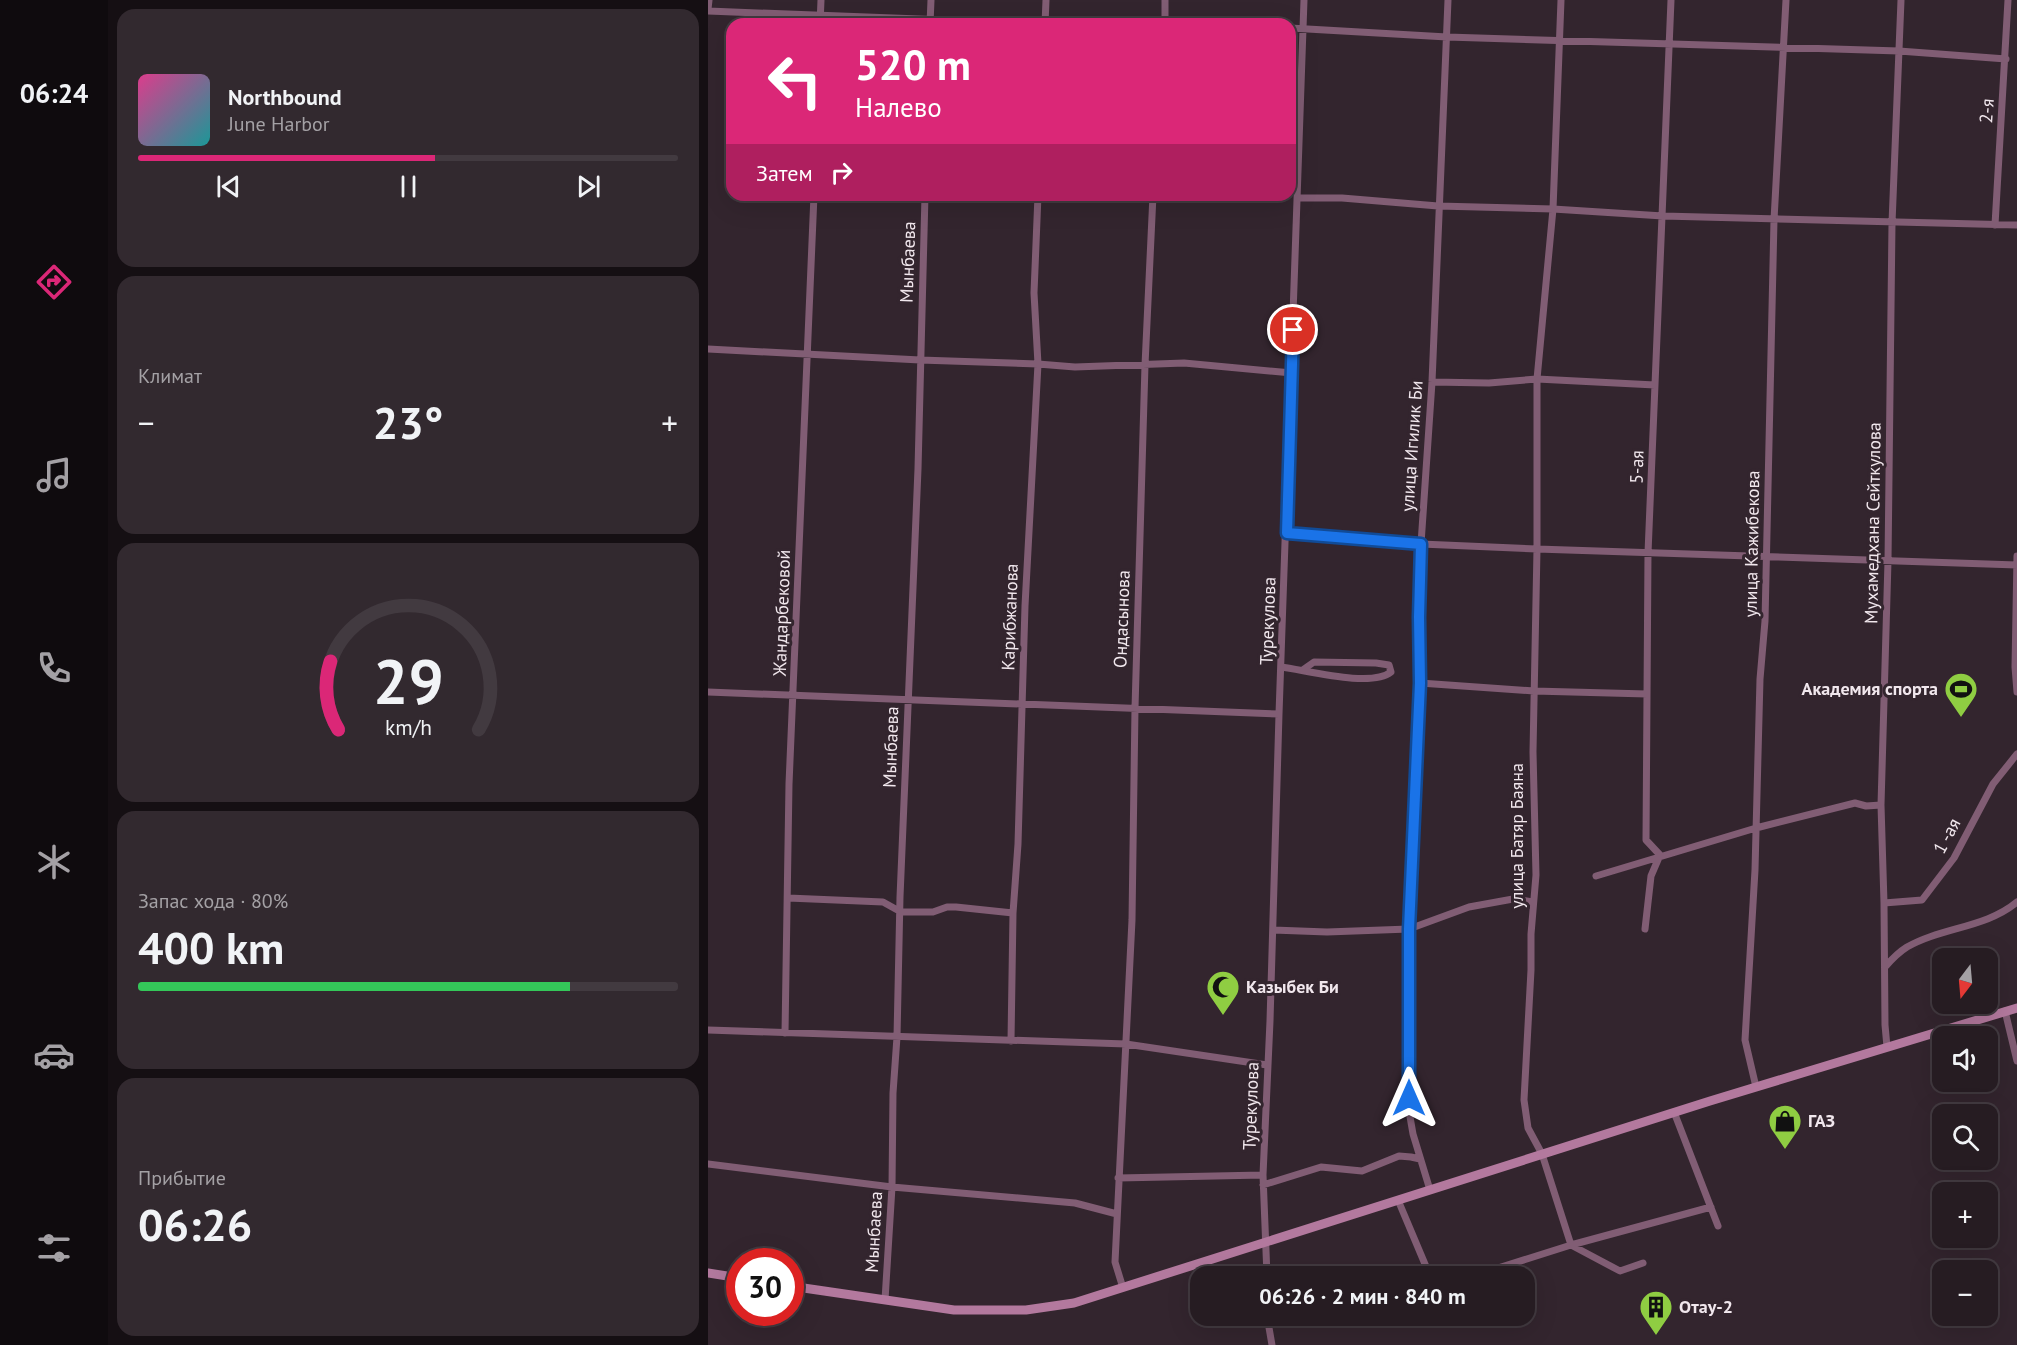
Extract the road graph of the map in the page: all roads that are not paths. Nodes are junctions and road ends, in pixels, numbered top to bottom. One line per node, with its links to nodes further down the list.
1 (709, 0): 13 (street)
2 (821, 0): 15 (street)
3 (931, 0): 16 (street)
4 (1046, 0): 17 (street)
5 (1165, 0): 18 (street)
6 (1305, 0): 20 (street, Турекулова)
7 (1448, 0): 21 (street, улица Игилик Би)
8 (1562, 0): 22 (street, улица Батяр Баяна)
9 (1671, 0): 23 (street, 5-ая)
10 (1786, 0): 24 (street, улица Кажибекова)
11 (1901, 0): 25 (street, Мухамедхана Сейткулова)
12 (2008, 0): 26 (street, 2-я)
13 (708, 10): 14 (street)
14 (798, 18)
15 (820, 18)
16 (930, 18)
17 (1047, 18)
18 (1165, 18)
19 (1296, 28): 20 (street)
20 (1303, 28): 21 (street); 27 (street, Турекулова)
21 (1447, 37): 22 (street); 32 (street, улица Игилик Би)
22 (1560, 40): 23 (street); 33 (street, улица Батяр Баяна)
23 (1669, 43): 24 (street); 34 (street, 5-ая)
24 (1784, 47): 25 (street); 35 (street, улица Кажибекова)
25 (1899, 51): 26 (street); 36 (street, Мухамедхана Сейткулова)
26 (2006, 59): 37 (street, 2-я)
27 (1299, 198): 32 (street); 44 (street, Турекулова)
28 (813, 201): 40 (street, Жандарбековой)
29 (925, 201): 41 (street, Мынбаева)
30 (1038, 201): 42 (street, Карибжанова)
31 (1152, 201): 43 (street, Ондасынова)
32 (1438, 206): 33 (street); 46 (street, улица Игилик Би)
33 (1553, 209): 34 (street); 45 (street, улица Батяр Баяна)
34 (1663, 216): 35 (street); 47 (street, 5-ая)
35 (1774, 220): 36 (street); 53 (street, улица Кажибекова)
36 (1892, 223): 37 (street); 54 (street, Мухамедхана Сейткулова)
37 (1995, 225): 38 (street)
38 (2017, 225)
39 (708, 349): 40 (street)
40 (808, 354): 41 (street); 63 (street, Жандарбековой)
41 (920, 360): 42 (street); 64 (street, Мынбаева)
42 (1038, 364): 43 (street); 65 (street, Карибжанова)
43 (1145, 365): 44 (street); 66 (street, Ондасынова)
44 (1292, 373): 48 (street, Турекулова)
45 (1537, 379): 46 (street); 47 (street); 50 (street, улица Батяр Баяна)
46 (1432, 381): 49 (street, улица Игилик Би)
47 (1655, 385): 51 (street, 5-ая)
48 (1287, 533): 49 (street); 56 (street, Турекулова)
49 (1421, 544): 50 (street); 58 (street, улица Игилик Би)
50 (1537, 549): 51 (street); 59 (street, улица Батяр Баяна)
51 (1648, 553): 53 (street); 62 (street, 5-ая)
52 (2017, 556): 55 (street)
53 (1766, 557): 54 (street); 70 (street, улица Кажибекова)
54 (1888, 561): 55 (street); 69 (street, Мухамедхана Сейткулова)
55 (2017, 565): 61 (street)
56 (1281, 667): 57 (street); 67 (street, Турекулова)
57 (1304, 669): 57 (street)
58 (1420, 683): 59 (street); 79 (street, улица Игилик Би)
59 (1534, 691): 62 (street); 74 (street, улица Батяр Баяна)
60 (708, 692): 63 (street)
61 (2017, 692)
62 (1647, 694): 71 (street, 5-ая)
63 (794, 695): 64 (street); 73 (street, Жандарбековой)
64 (907, 700): 65 (street); 77 (street, Мынбаева)
65 (1022, 704): 66 (street); 78 (street, Карибжанова)
66 (1135, 708): 67 (street); 89 (street, Ондасынова)
67 (1279, 714): 81 (street, Турекулова)
68 (2017, 754): 76 (street, 1 -ая)
69 (1881, 805): 70 (street); 76 (street, Мухамедхана Сейткулова)
70 (1756, 828): 71 (street); 93 (street, улица Кажибекова)
71 (1660, 855): 72 (street); 80 (street)
72 (1596, 876)
73 (788, 898): 77 (street); 86 (street, Жандарбековой)
74 (1533, 902): 79 (street); 95 (street, улица Батяр Баяна)
75 (2017, 902): 82 (street)
76 (1884, 903): 82 (street, Мухамедхана Сейткулова)
77 (901, 912): 78 (street); 87 (street, Мынбаева)
78 (1013, 913): 88 (street, Карибжанова)
79 (1409, 929): 81 (street); 96 (street, улица Игилик Би)
80 (1645, 929)
81 (1273, 930): 92 (street, Турекулова)
82 (1886, 966): 90 (street, Мухамедхана Сейткулова)
83 (2017, 1008): 84 (main road)
84 (2005, 1011): 90 (main road); 91 (street)
85 (708, 1030): 86 (street)
86 (785, 1033): 87 (street)
87 (897, 1037): 88 (street); 101 (street, Мынбаева)
88 (1011, 1041): 89 (street)
89 (1126, 1044): 92 (street); 99 (street, Ондасынова)
90 (1887, 1047): 93 (main road)
91 (2017, 1061)
92 (1267, 1065): 98 (street, Турекулова)
93 (1756, 1087): 94 (main road)
94 (1674, 1112): 95 (main road); 104 (street)
95 (1542, 1154): 102 (main road); 108 (street, улица Батяр Баяна)
96 (1420, 1160): 100 (street); 102 (street, улица Игилик Би)
97 (708, 1164): 101 (street)
98 (1263, 1175): 99 (street); 100 (street, Турекулова)
99 (1118, 1178): 105 (street, Ондасынова)
100 (1263, 1185): 107 (street, Турекулова)
101 (892, 1187): 105 (street); 117 (street, Мынбаева)
102 (1430, 1190): 103 (main road)
103 (1398, 1200): 107 (main road); 111 (street)
104 (1711, 1207): 106 (street); 108 (street)
105 (1117, 1214): 116 (street, Ондасынова)
106 (1718, 1226)
107 (1267, 1242): 110 (street, Турекулова); 116 (main road)
108 (1571, 1245): 109 (street); 112 (street)
109 (1644, 1263)
110 (1267, 1266)
111 (1426, 1266)
112 (1505, 1266)
113 (708, 1273): 114 (main road)
114 (726, 1276)
115 (804, 1288): 117 (main road)
116 (1123, 1288): 117 (main road)
117 (885, 1300)
118 (1269, 1326): 119 (street)
119 (1272, 1345)

